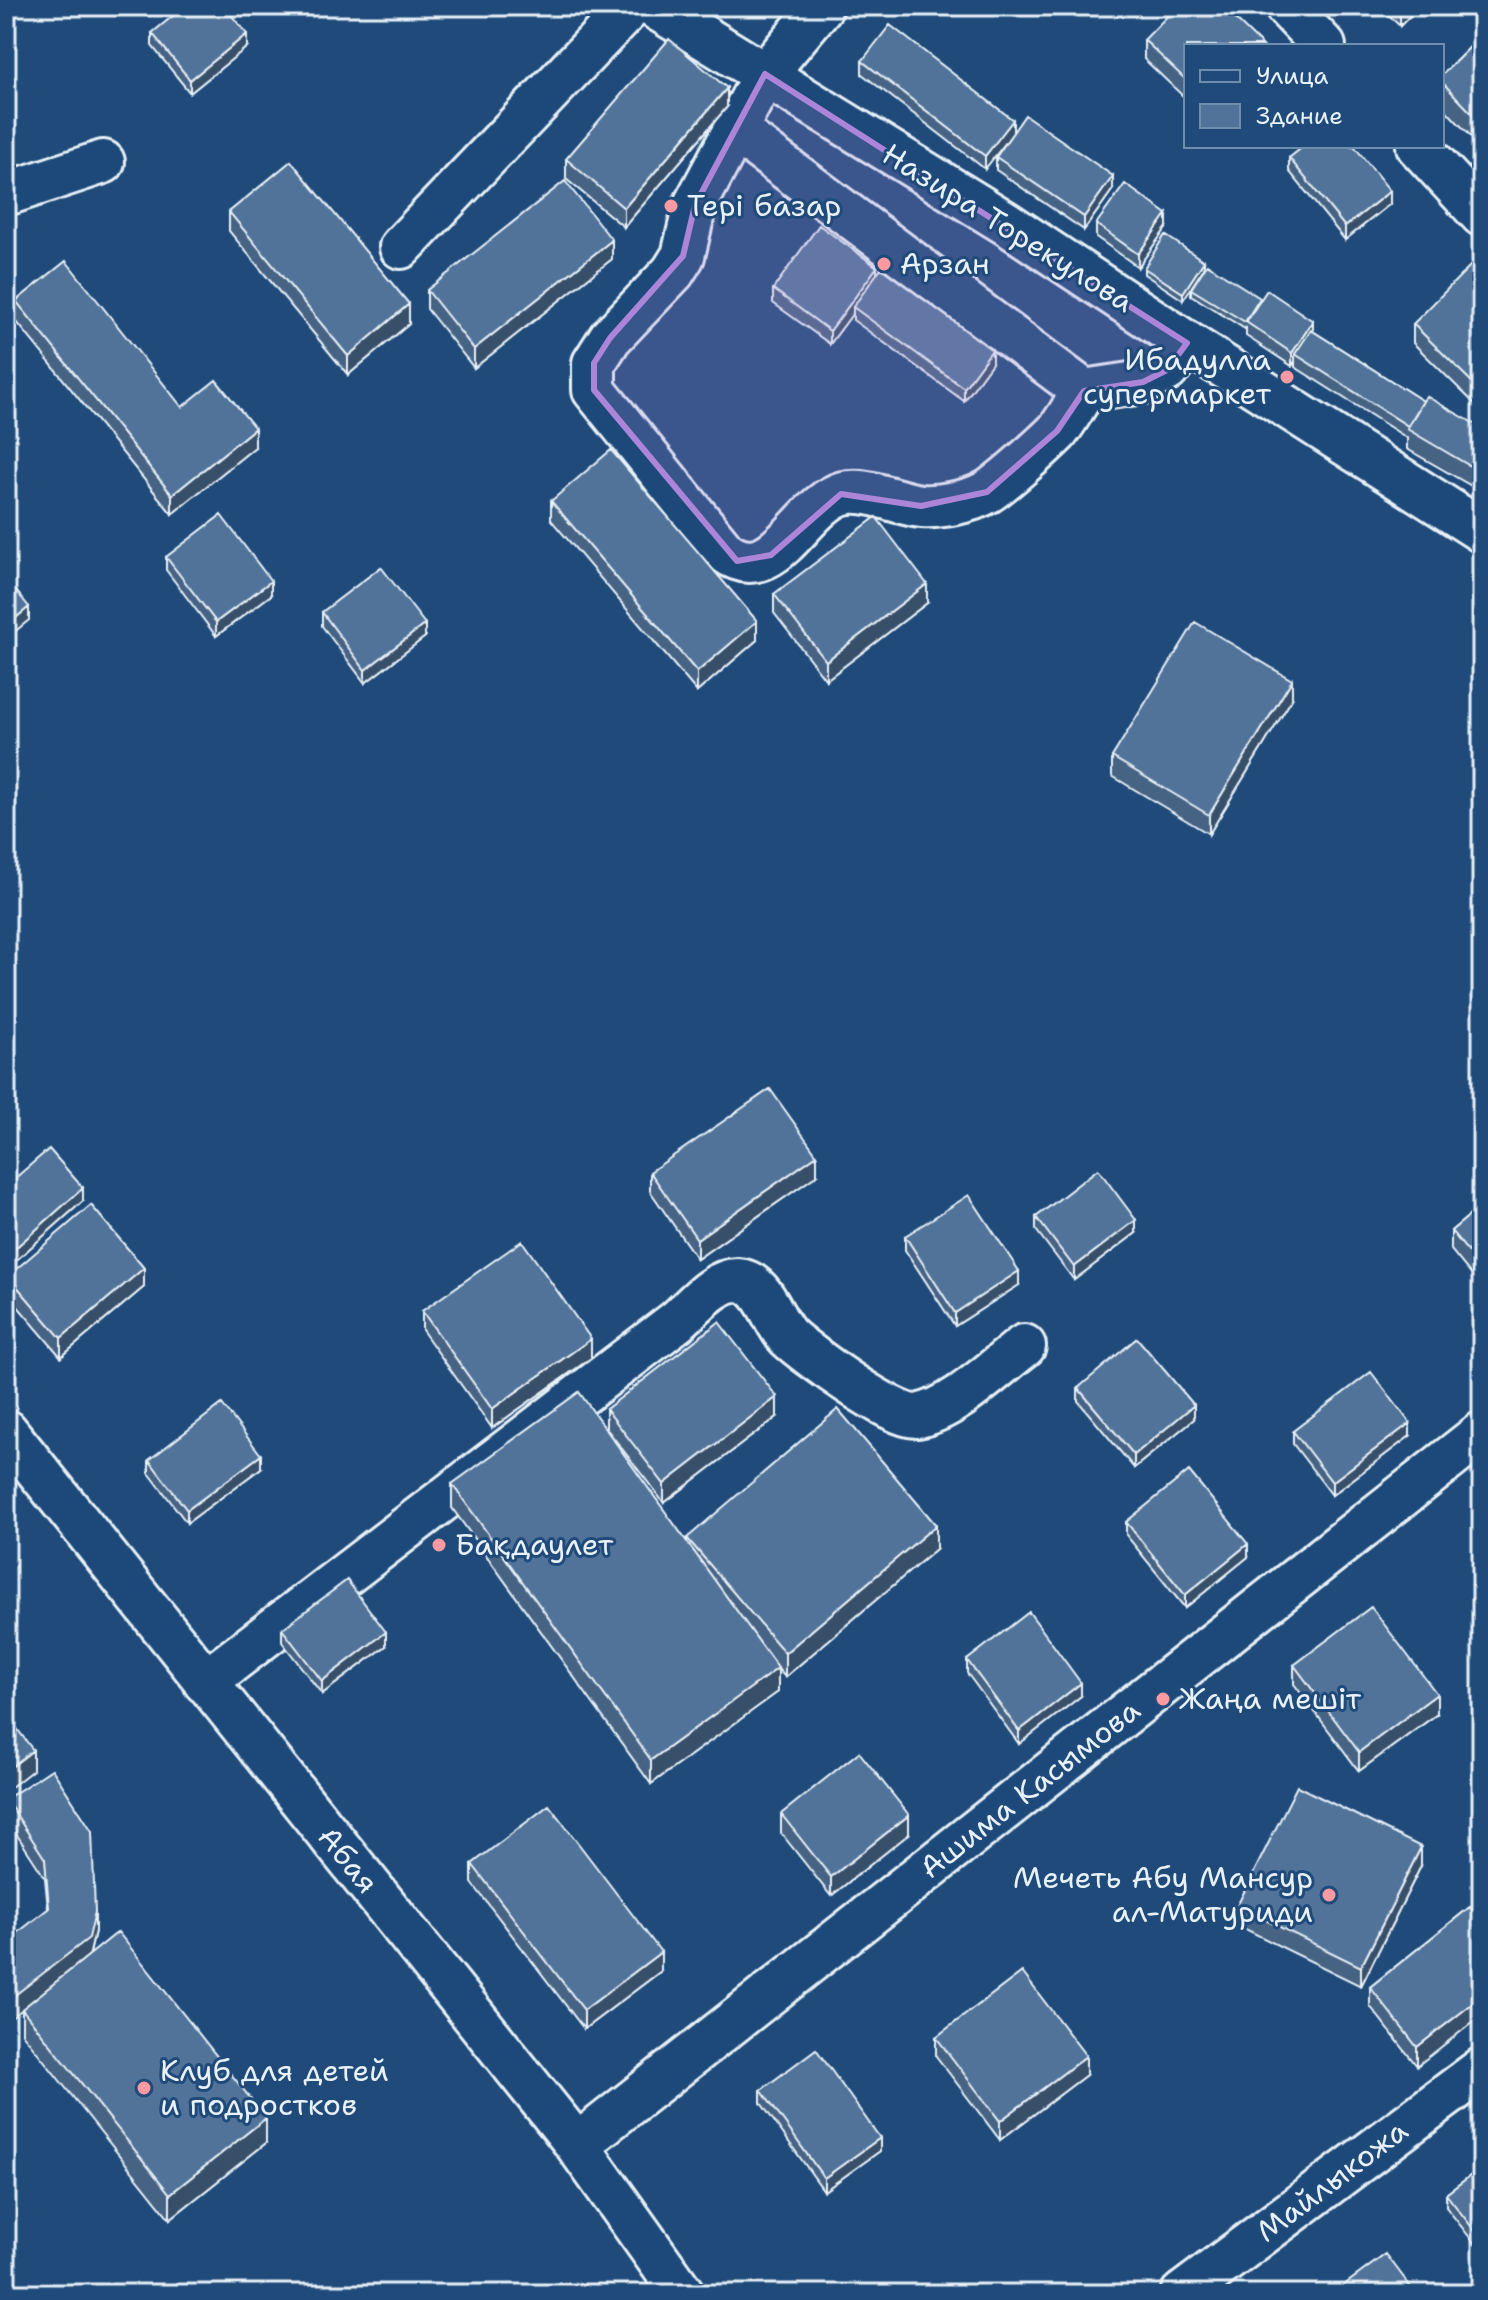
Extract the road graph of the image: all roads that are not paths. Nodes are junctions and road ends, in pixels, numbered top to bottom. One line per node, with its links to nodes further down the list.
1 (631, 6): 12 (street)
2 (653, 6): 6 (street, Назира Торекулова)
3 (822, 6): 6 (street)
4 (1286, 6): 5 (street)
5 (1322, 44)
6 (765, 74): 7 (street); 13 (street, Назира Торекулова)
7 (735, 130): 14 (street); 14 (street)
8 (1420, 148): 11 (street)
9 (103, 162): 10 (street)
10 (6, 194)
11 (1482, 215)
12 (401, 247)
13 (1187, 343): 14 (street); 15 (street, Назира Торекулова)
14 (1084, 391)
15 (1482, 531)
16 (1024, 1346): 19 (street)
17 (6, 1431): 19 (street, Абая)
18 (1482, 1433): 21 (street, Ашима Касымова)
19 (205, 1682): 21 (street, Абая)
20 (1482, 2069): 23 (street, Майлыкожа)
21 (577, 2145): 22 (street, Абая)
22 (683, 2294)
23 (1182, 2294)

